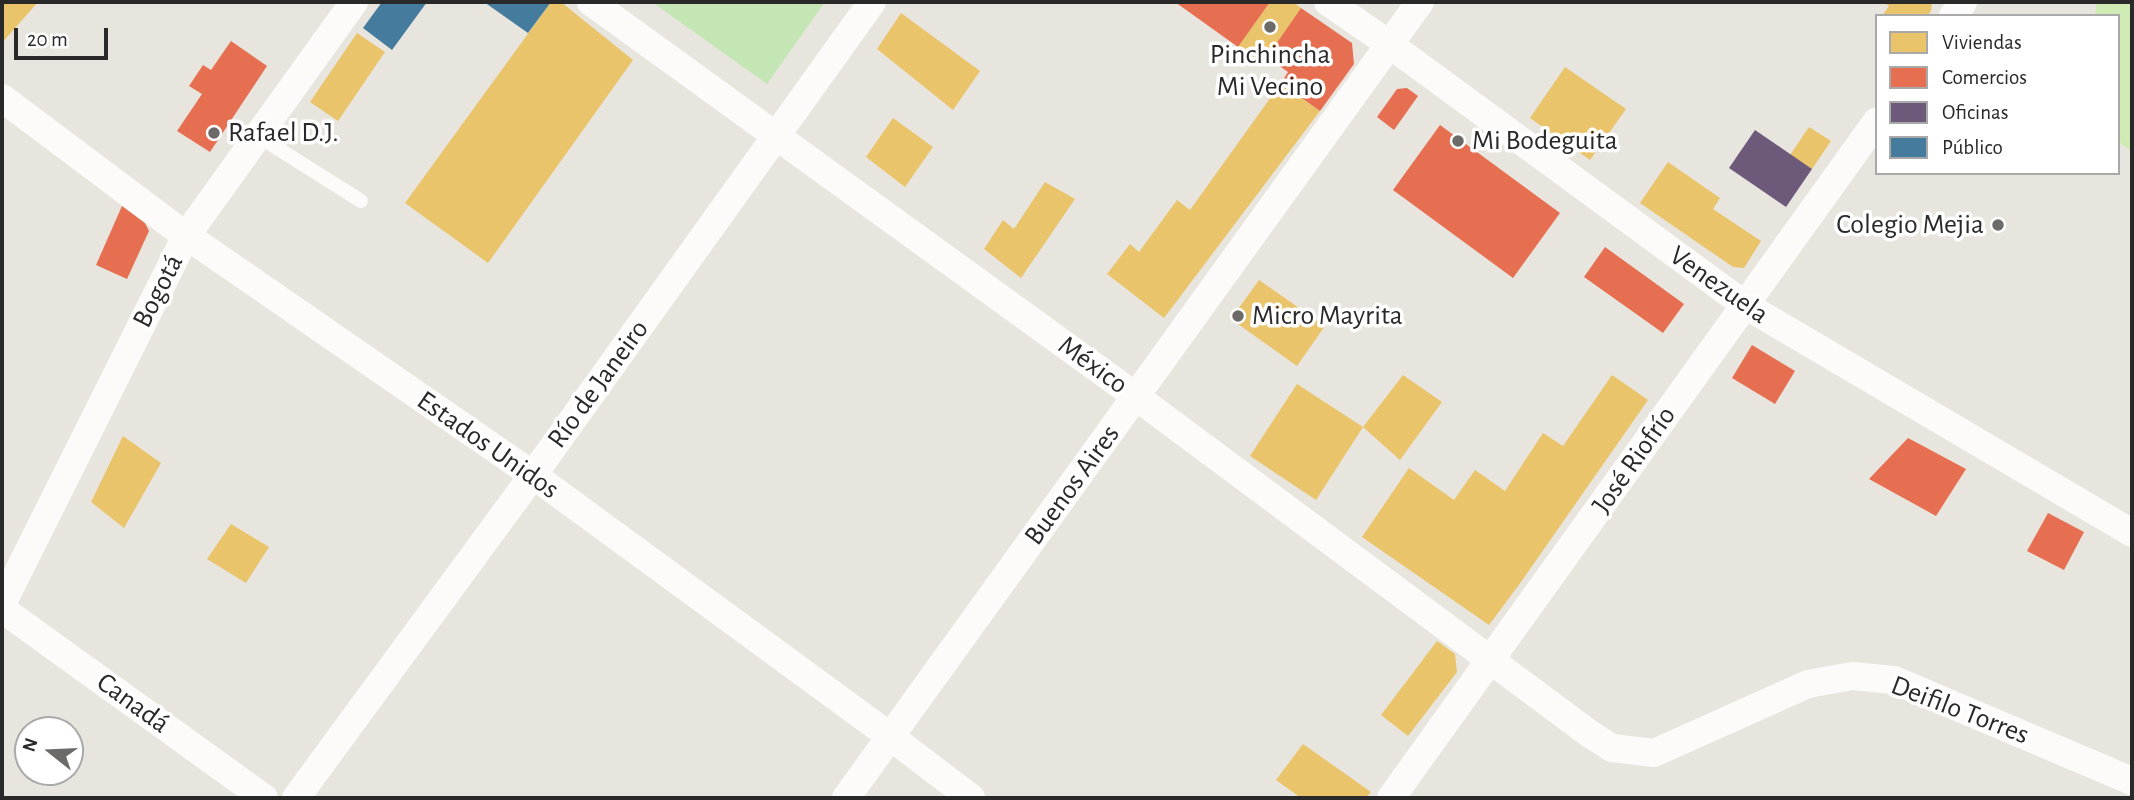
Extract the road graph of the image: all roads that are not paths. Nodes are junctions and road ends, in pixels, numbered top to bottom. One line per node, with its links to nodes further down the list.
1 (354, 2): 10 (street, Bogotá)
2 (591, 2): 9 (street, México)
3 (872, 2): 9 (street, Río de Janeiro)
4 (1328, 2): 6 (street, Venezuela)
5 (1420, 2): 6 (street, Buenos Aires)
6 (1389, 44): 13 (street, Venezuela); 14 (street, Buenos Aires)
7 (2, 98): 12 (street, Estados Unidos)
8 (1875, 124): 13 (street, José Riofrío)
9 (776, 135): 14 (street, México); 15 (street, Río de Janeiro)
10 (258, 136): 11 (lane); 12 (street, Bogotá)
11 (361, 201)
12 (186, 236): 15 (street, Estados Unidos); 17 (street, Bogotá)
13 (1745, 305): 16 (street, Venezuela); 18 (street, José Riofrío)
14 (1135, 396): 18 (street, México); 20 (street, Buenos Aires)
15 (533, 475): 20 (street, Estados Unidos); 23 (street, Río de Janeiro)
16 (2132, 533)
17 (2, 606): 22 (street, Canadá)
18 (1492, 660): 19 (street, México); 26 (street, José Riofrío)
19 (1590, 734): 21 (street, Deifilo Torres)
20 (891, 737): 24 (street, Buenos Aires); 25 (street, Estados Unidos)
21 (2132, 781)
22 (264, 798)
23 (296, 798)
24 (846, 798)
25 (971, 798)
26 (1391, 798)

